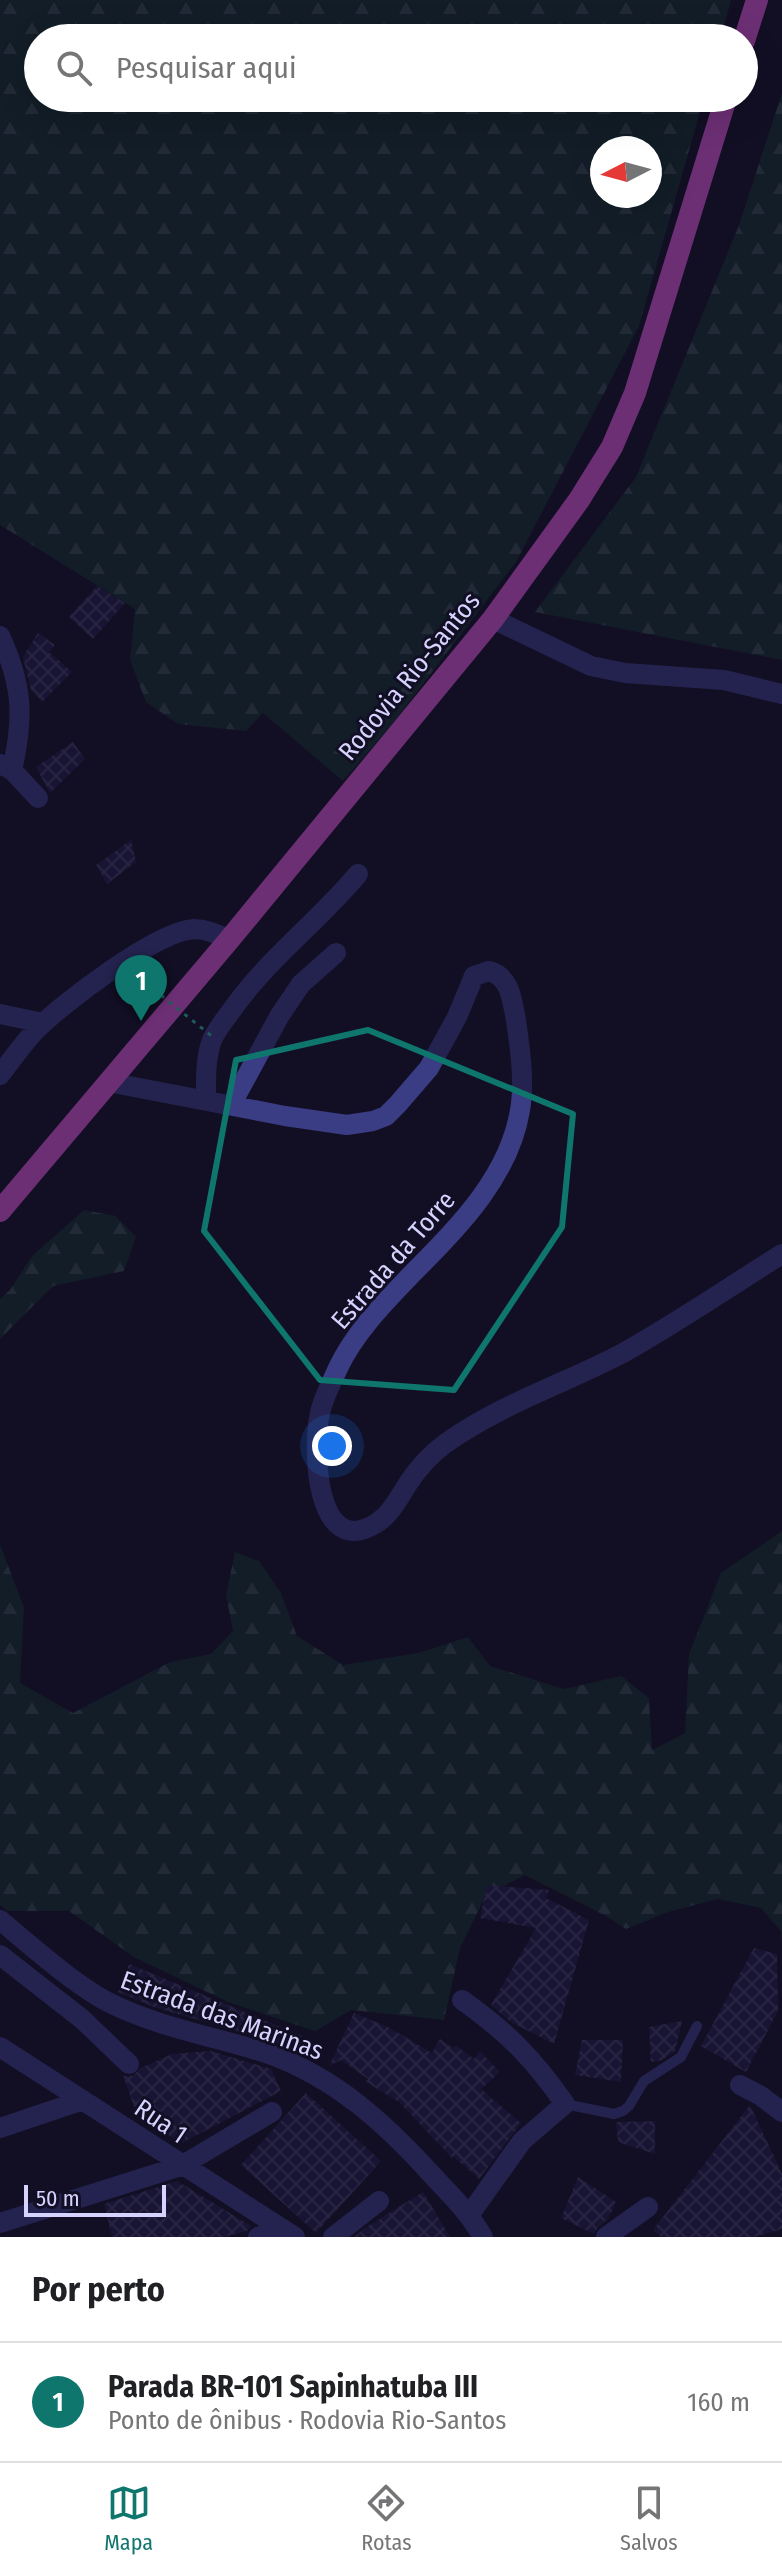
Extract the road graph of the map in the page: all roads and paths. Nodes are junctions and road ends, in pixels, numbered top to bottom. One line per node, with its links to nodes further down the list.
1 (757, 0): 2 (highway)
2 (749, 24)
3 (722, 112): 4 (highway, Rodovia Rio-Santos)
4 (493, 619): 6 (street); 10 (highway, Rodovia Rio-Santos)
5 (0, 636): 7 (street)
6 (782, 694)
7 (6, 767): 8 (street)
8 (38, 798)
9 (358, 874): 15 (street)
10 (229, 940): 12 (street); 17 (highway, Rodovia Rio-Santos)
11 (336, 953): 19 (street)
12 (122, 964): 14 (street); 15 (path, bridge)
13 (0, 1014): 14 (street)
14 (43, 1023): 16 (street)
15 (213, 1037): 18 (street)
16 (0, 1075)
17 (108, 1082): 18 (street, Estrada da Torre); 20 (highway, Rodovia Rio-Santos)
18 (206, 1101): 19 (street, Estrada da Torre)
19 (231, 1105): 21 (street, Estrada da Torre)
20 (0, 1211)
21 (782, 1254)
22 (0, 1920): 37 (street, Estrada das Marinas)
23 (0, 1955): 27 (street)
24 (462, 2000): 30 (street)
25 (697, 2026): 30 (lane)
26 (0, 2047): 29 (street, Rua 1)
27 (129, 2064)
28 (740, 2085): 32 (street)
29 (83, 2100): 33 (street); 34 (street, Rua 1)
30 (565, 2104): 37 (street)
31 (272, 2112): 34 (street)
32 (782, 2112)
33 (0, 2128)
34 (181, 2166): 38 (street); 39 (street, Rua 1)
35 (379, 2201): 41 (street)
36 (648, 2207): 43 (street)
37 (470, 2214): 42 (street, Estrada das Marinas)
38 (0, 2223)
39 (288, 2233): 40 (street)
40 (258, 2237)
41 (333, 2237)
42 (483, 2237)
43 (606, 2237)

